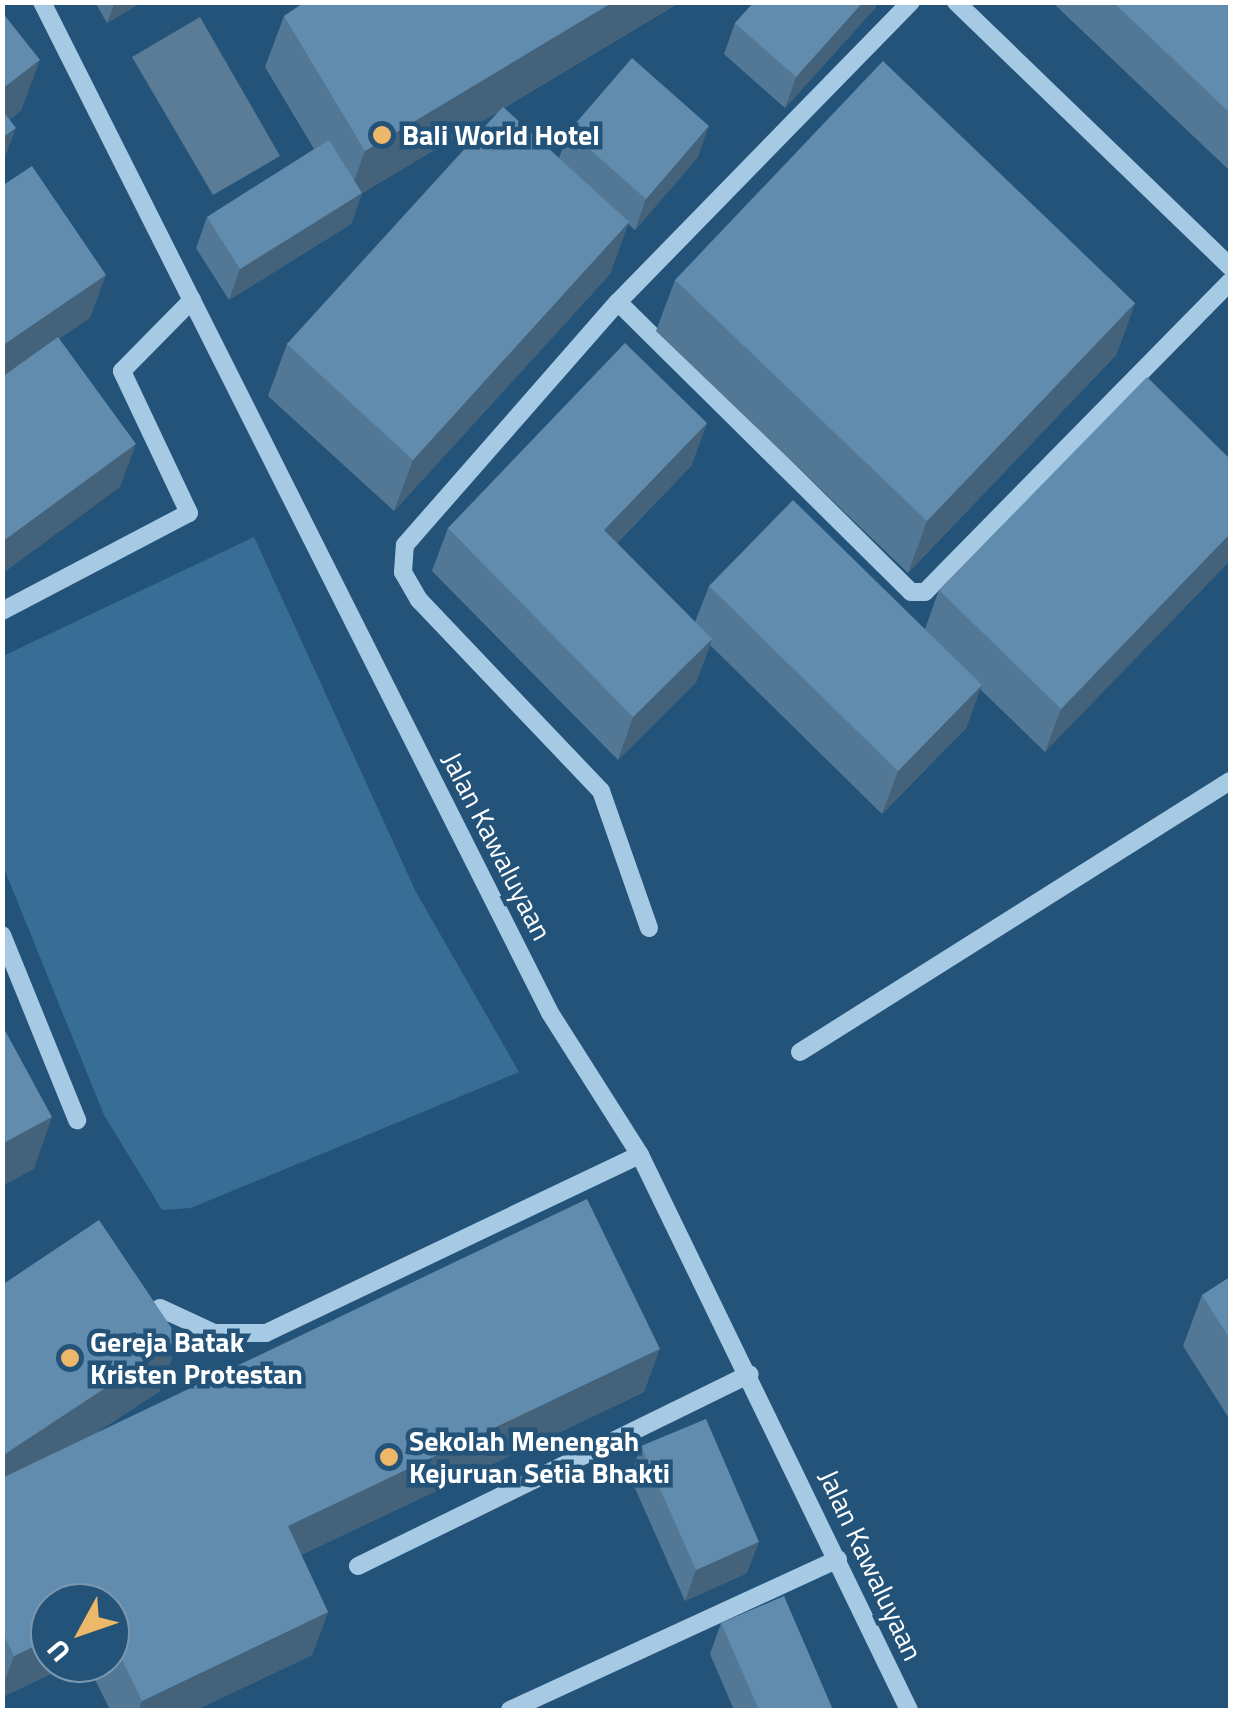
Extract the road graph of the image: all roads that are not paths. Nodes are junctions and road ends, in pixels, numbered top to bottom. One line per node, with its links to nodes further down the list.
1 (42, 2): 6 (street, Jalan Kawaluyaan)
2 (911, 2): 7 (street)
3 (956, 2): 4 (street)
4 (1230, 266)
5 (1230, 282): 7 (street)
6 (192, 300): 8 (street); 14 (street, Jalan Kawaluyaan)
7 (618, 302): 10 (street)
8 (2, 611)
9 (1230, 781): 12 (street)
10 (649, 928)
11 (2, 935): 13 (street)
12 (800, 1052)
13 (77, 1120)
14 (640, 1155): 15 (street); 16 (street, Jalan Kawaluyaan)
15 (160, 1308)
16 (750, 1374): 17 (street, Jalan Kawaluyaan); 18 (street)
17 (838, 1559): 19 (street); 20 (street, Jalan Kawaluyaan)
18 (358, 1566)
19 (510, 1710)
20 (909, 1710)

